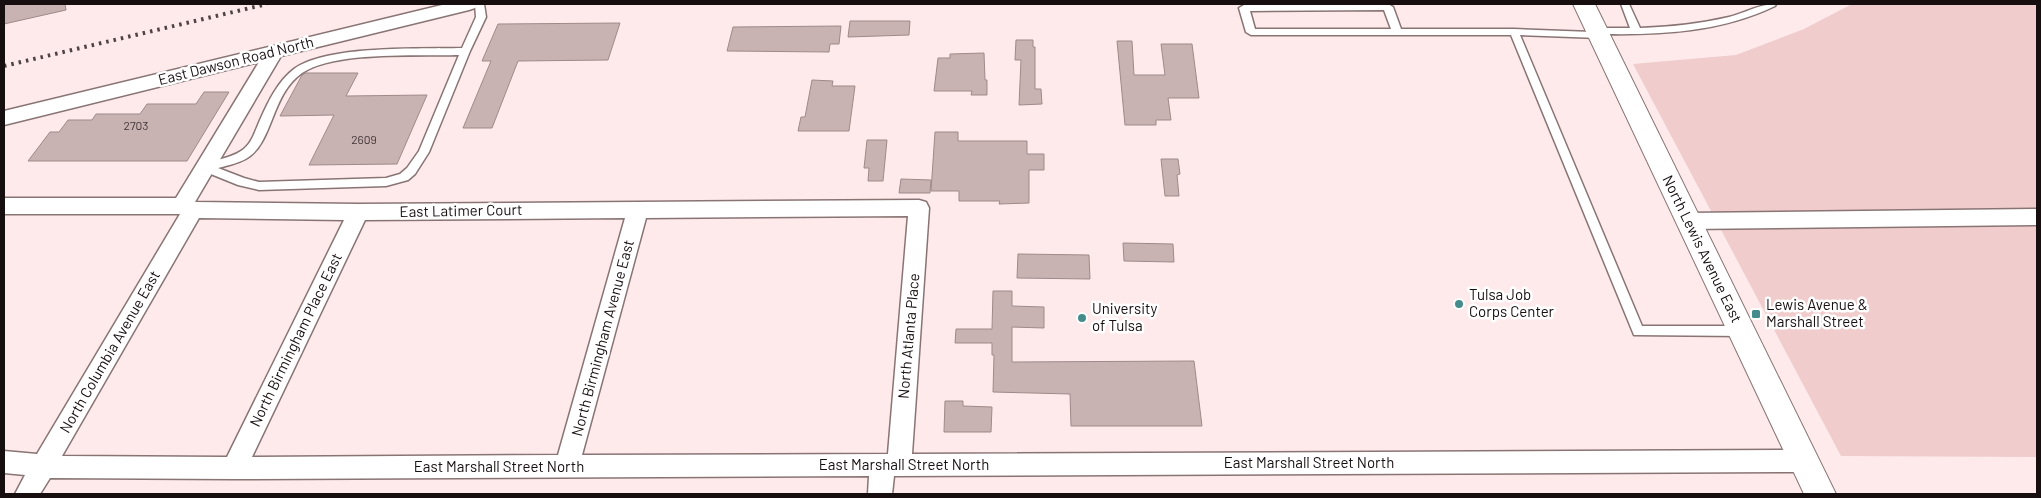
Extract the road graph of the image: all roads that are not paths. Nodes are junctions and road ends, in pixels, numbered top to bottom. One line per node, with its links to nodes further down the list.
1 (469, 4): 11 (street, East Dawson Road North)
2 (480, 4): 10 (lane)
3 (1584, 4): 9 (main road, North Lewis Avenue East)
4 (1625, 4): 8 (lane)
5 (1772, 4): 8 (lane)
6 (1397, 32): 6 (lane); 7 (lane)
7 (1514, 32): 9 (lane); 21 (lane)
8 (1637, 32): 9 (lane)
9 (1598, 33): 20 (main road, North Lewis Avenue East)
10 (465, 51): 13 (lane); 13 (lane)
11 (274, 52): 12 (street, East Dawson Road North); 13 (street, North Columbia Avenue East)
12 (4, 118)
13 (205, 167): 15 (street, North Columbia Avenue East)
14 (4, 206): 15 (street, East Latimer Court)
15 (188, 208): 18 (street, East Latimer Court); 24 (street, North Columbia Avenue East)
16 (919, 208): 17 (street, East Latimer Court); 25 (street, North Atlanta Place)
17 (638, 209): 18 (street, East Latimer Court); 26 (street, North Birmingham Avenue East)
18 (358, 212): 27 (street, North Birmingham Place East)
19 (2037, 218): 20 (street)
20 (1688, 220): 21 (main road, North Lewis Avenue East)
21 (1742, 332): 22 (main road, North Lewis Avenue East)
22 (1804, 461): 25 (street, East Marshall Street North); 30 (main road, North Lewis Avenue East)
23 (4, 462): 24 (street, East Marshall Street North)
24 (44, 465): 27 (street, East Marshall Street North); 28 (street, North Columbia Avenue East)
25 (890, 465): 26 (street, East Marshall Street North); 29 (street, North Atlanta Place)
26 (567, 467): 27 (street, East Marshall Street North)
27 (234, 468)
28 (27, 494)
29 (880, 494)
30 (1820, 494)

